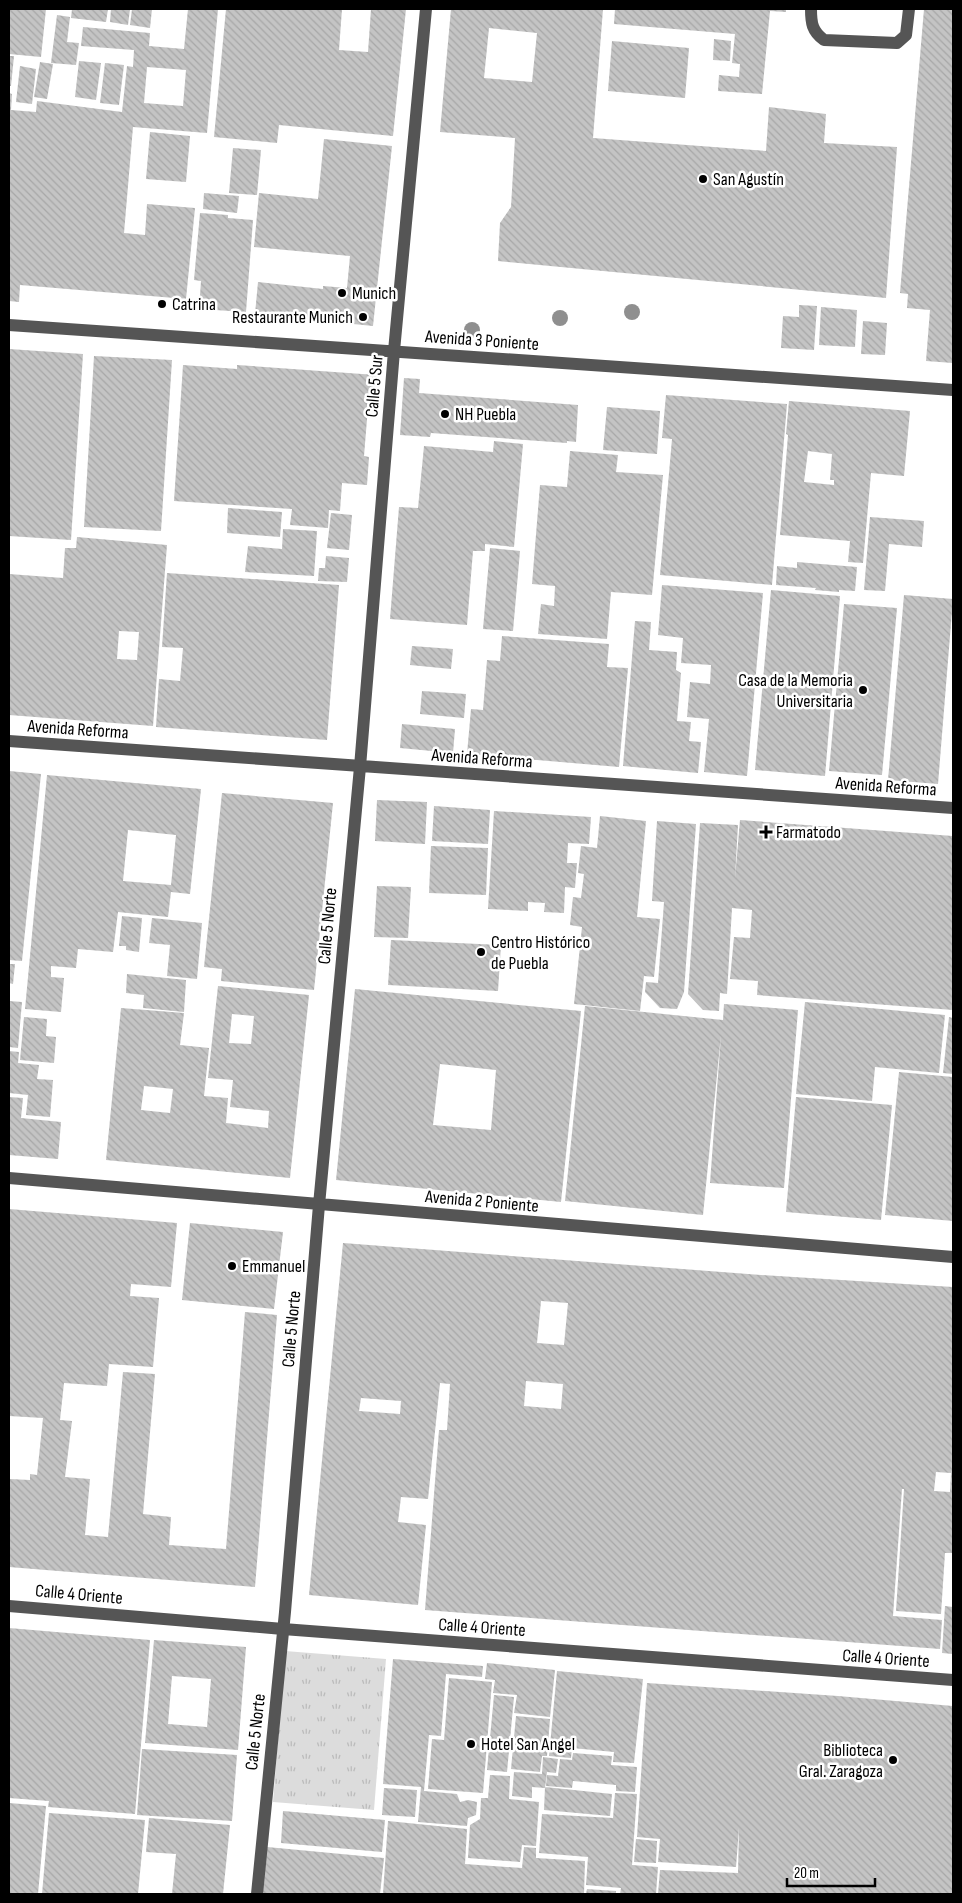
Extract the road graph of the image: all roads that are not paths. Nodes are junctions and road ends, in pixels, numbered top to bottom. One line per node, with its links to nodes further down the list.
1 (426, 9): 5 (street, Calle 5 Sur)
2 (811, 9): 3 (street)
3 (909, 9)
4 (9, 325): 5 (street, Avenida 3 Poniente)
5 (394, 351): 6 (street, Avenida 3 Poniente); 8 (street, Calle 5 Sur)
6 (953, 390)
7 (9, 741): 8 (street, Avenida Reforma)
8 (360, 767): 9 (street, Avenida Reforma); 11 (street, Calle 5 Norte)
9 (953, 808)
10 (9, 1178): 11 (street, Avenida 2 Poniente)
11 (319, 1205): 12 (street, Avenida 2 Poniente); 14 (street, Calle 5 Norte)
12 (953, 1257)
13 (9, 1606): 14 (street, Calle 4 Oriente)
14 (283, 1629): 15 (street, Calle 4 Oriente); 16 (street, Calle 5 Norte)
15 (953, 1680)
16 (257, 1894)

